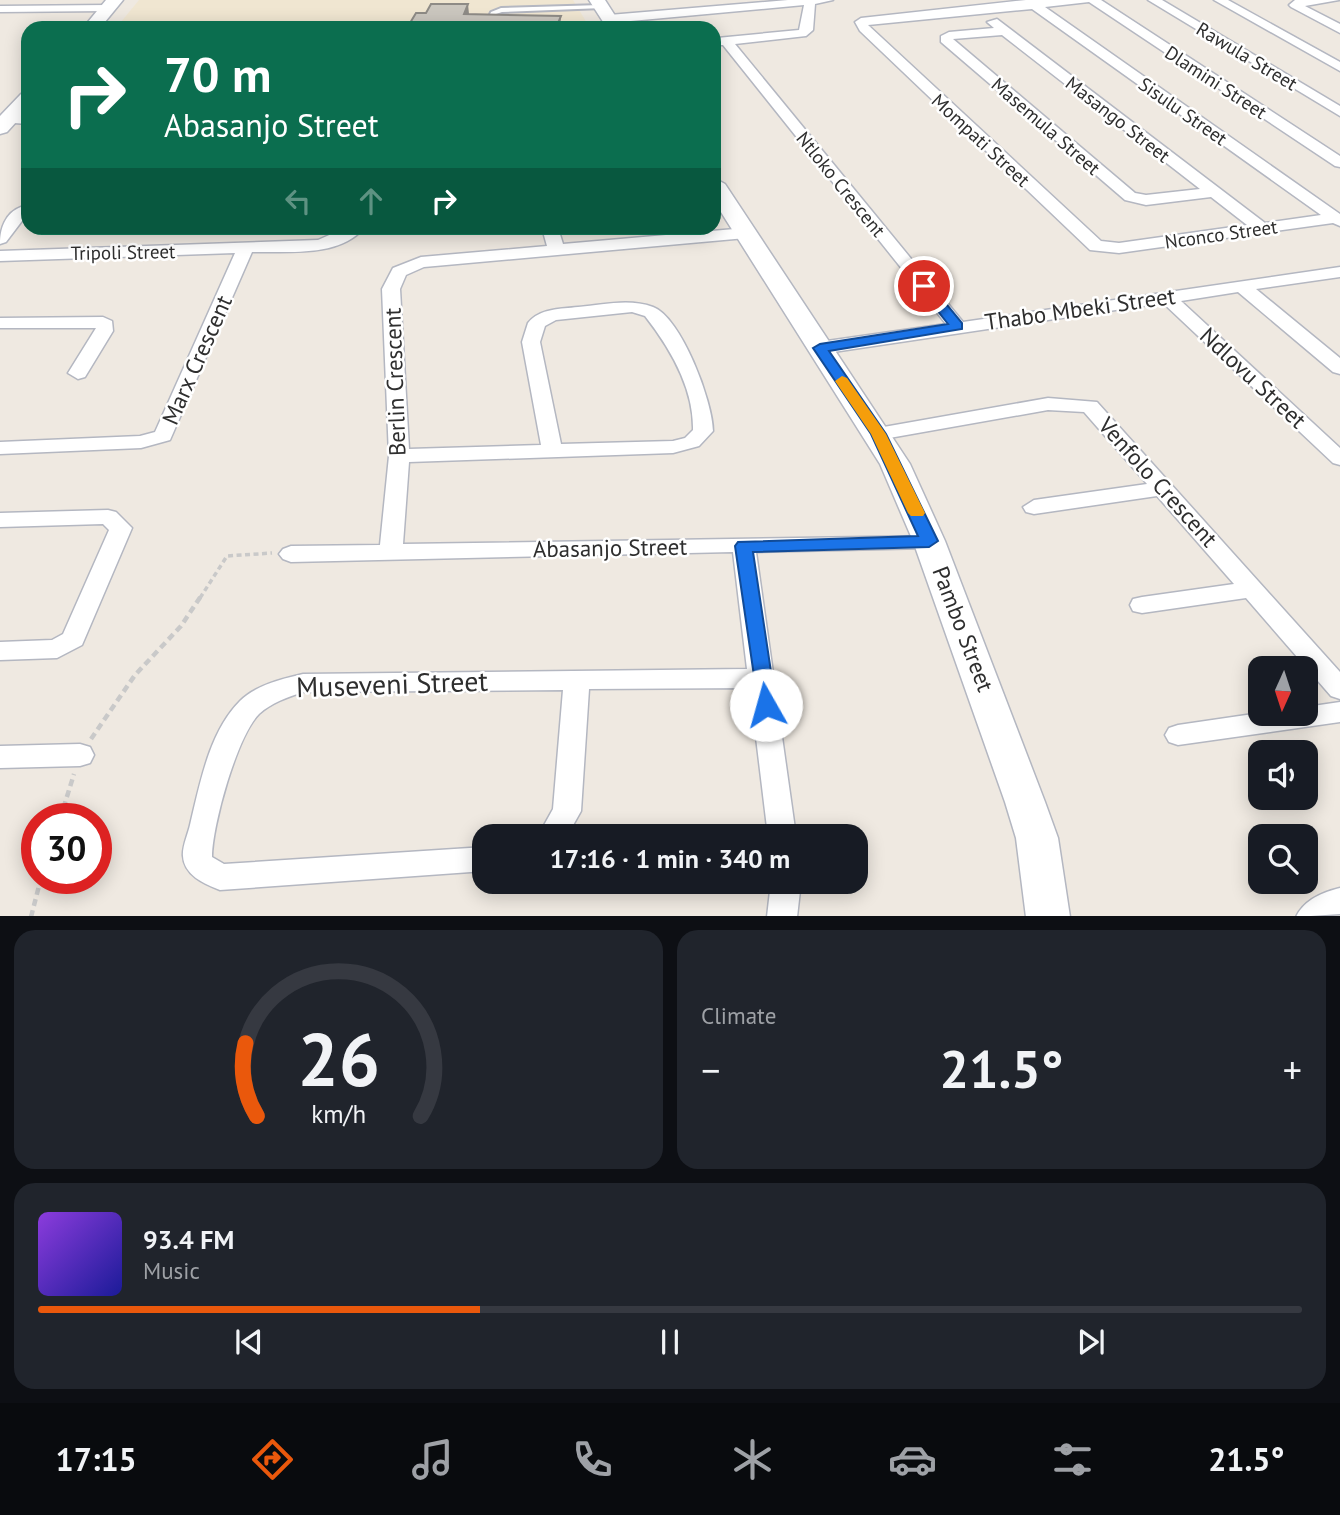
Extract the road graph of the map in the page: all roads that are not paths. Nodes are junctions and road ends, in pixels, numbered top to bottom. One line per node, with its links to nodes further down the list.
1 (821, 0): 10 (street); 18 (street, Ntloko Crescent)
2 (1085, 0): 7 (street)
3 (1093, 0): 25 (street, Dlamini Street)
4 (1154, 0): 22 (street, Rawula Street)
5 (1220, 0): 20 (street)
6 (1333, 0): 16 (street)
7 (1030, 2): 12 (street); 31 (street, Sisulu Street)
8 (29, 4): 9 (street); 11 (street)
9 (112, 4): 15 (street)
10 (731, 4): 13 (street)
11 (0, 9)
12 (975, 9): 17 (street, Masango Street); 37 (street, Mompati Street)
13 (605, 14): 14 (lane)
14 (491, 19)
15 (97, 21)
16 (1340, 29)
17 (1004, 31): 26 (street, Masango Street); 26 (street, Masemula Street)
18 (721, 42)
19 (721, 43): 45 (street, Ntloko Crescent)
20 (1340, 67)
21 (21, 105): 24 (street)
22 (1340, 112)
23 (21, 121): 24 (street)
24 (3, 124)
25 (1340, 163)
26 (1212, 192): 32 (street, Masango Street)
27 (721, 195): 33 (street, Pambo Street)
28 (0, 212): 29 (street)
29 (21, 212)
30 (21, 215): 36 (street)
31 (1338, 219): 32 (street, Nconco Street)
32 (1261, 228): 37 (street, Nconco Street)
33 (746, 233): 39 (street, Berlin Crescent); 46 (street, Pambo Street)
34 (342, 235): 38 (street, Tripoli Street)
35 (552, 235): 39 (street)
36 (0, 239)
37 (1105, 248)
38 (245, 249): 40 (street, Tripoli Street); 50 (street, Marx Crescent)
39 (556, 250): 52 (street, Berlin Crescent)
40 (0, 256)
41 (1340, 272): 42 (street, Thabo Mbeki Street)
42 (1241, 286): 43 (street, Thabo Mbeki Street); 47 (street)
43 (1167, 297): 45 (street, Thabo Mbeki Street); 53 (street, Ndlovu Street)
44 (0, 323): 48 (street)
45 (957, 326): 46 (street, Thabo Mbeki Street)
46 (820, 348): 49 (street, Pambo Street)
47 (1340, 368)
48 (78, 373)
49 (878, 434): 54 (street, Venfolo Crescent); 57 (street, Pambo Street)
50 (0, 448)
51 (552, 449): 51 (street); 52 (street)
52 (399, 456): 59 (street, Berlin Crescent)
53 (1340, 459)
54 (1164, 488): 55 (street); 61 (street, Venfolo Crescent)
55 (1034, 507)
56 (0, 520): 63 (street)
57 (929, 541): 58 (street, Abasanjo Street); 77 (street, Pambo Street)
58 (744, 546): 59 (street, Abasanjo Street); 64 (street)
59 (391, 550): 60 (street, Abasanjo Street)
60 (291, 554)
61 (1253, 589): 62 (street); 66 (street, Venfolo Crescent)
62 (1142, 605)
63 (0, 651)
64 (763, 678): 65 (street, Museveni Street); 72 (street)
65 (577, 679): 71 (street); 73 (street, Museveni Street)
66 (1340, 689)
67 (1340, 712): 68 (street)
68 (1178, 736)
69 (80, 755): 70 (street)
70 (0, 757)
71 (559, 824)
72 (781, 824)
73 (472, 860)
74 (785, 894): 76 (street)
75 (1340, 901): 78 (street)
76 (782, 916)
77 (1048, 916)
78 (1311, 916)

